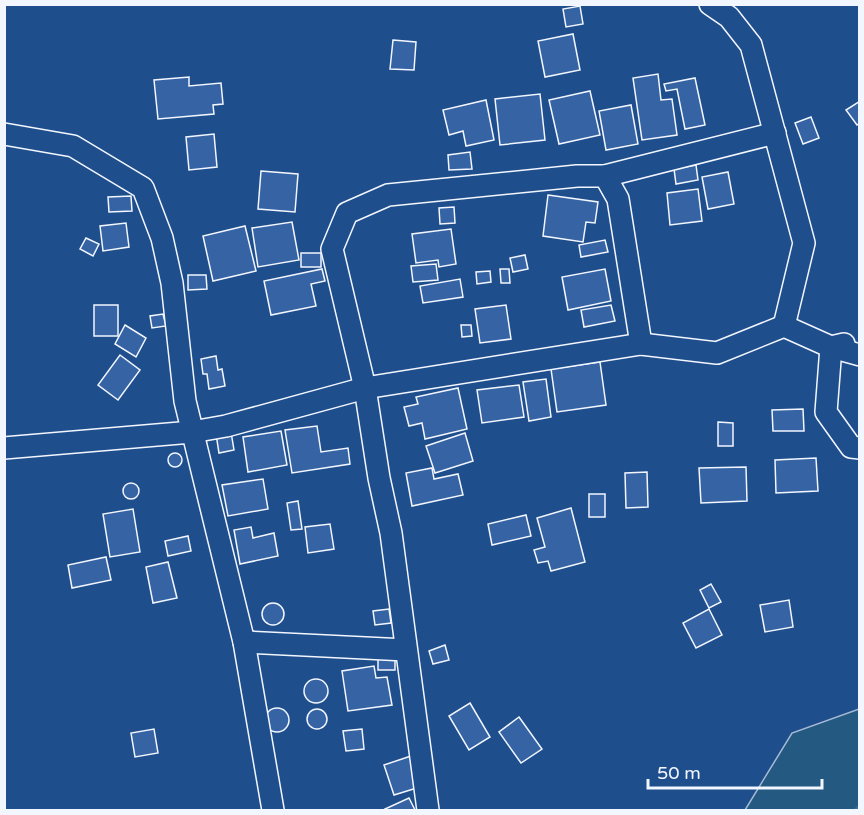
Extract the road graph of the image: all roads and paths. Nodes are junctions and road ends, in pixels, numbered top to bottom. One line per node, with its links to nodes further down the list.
1 (710, 4): 2 (street)
2 (728, 11): 3 (street)
3 (775, 133): 5 (street); 6 (street)
4 (4, 134): 12 (street)
5 (605, 176): 8 (street); 11 (street)
6 (784, 326): 8 (street); 9 (street)
7 (860, 340): 9 (street)
8 (641, 344): 11 (street)
9 (831, 347): 10 (street); 14 (street)
10 (860, 355)
11 (365, 388): 12 (street); 16 (street)
12 (192, 432): 13 (street); 15 (street)
13 (4, 448)
14 (860, 448)
15 (244, 642): 16 (street); 17 (street)
16 (406, 650): 18 (street)
17 (273, 810)
18 (429, 810)

